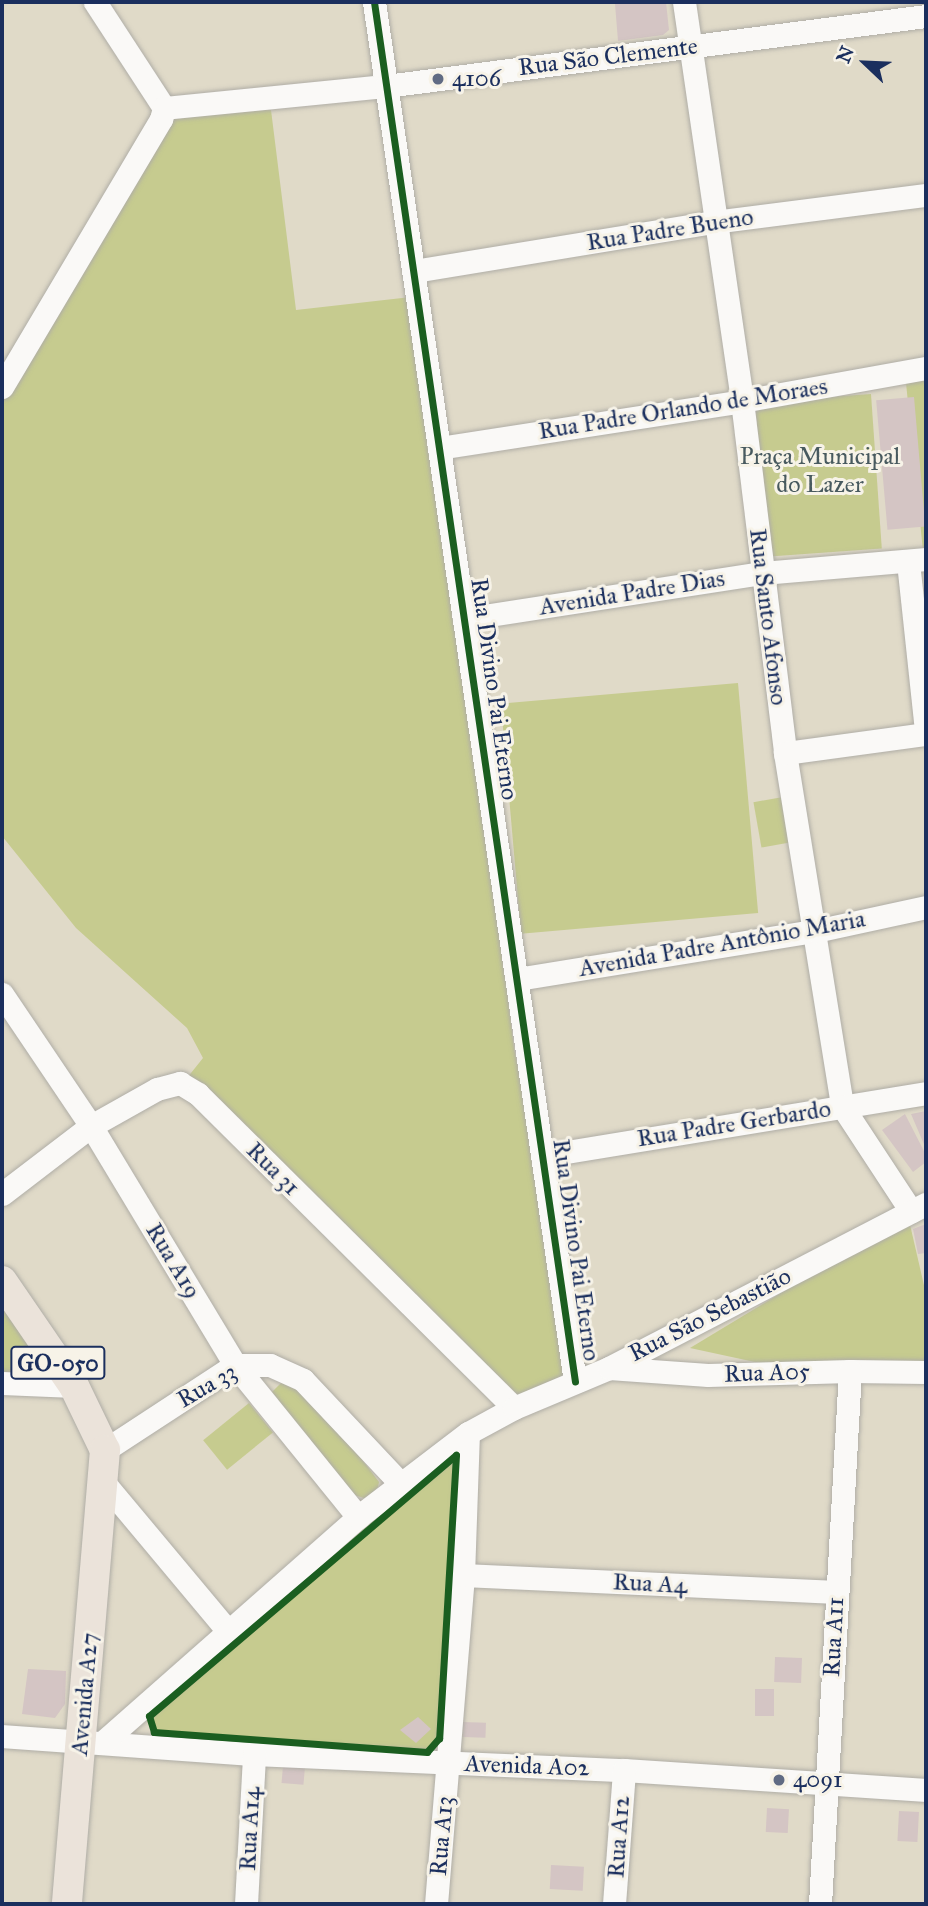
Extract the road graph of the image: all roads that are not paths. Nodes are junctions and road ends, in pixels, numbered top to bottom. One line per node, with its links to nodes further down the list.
1 (95, 2): 7 (street)
2 (374, 2): 6 (street, Rua Divino Pai Eterno)
3 (684, 2): 5 (street, Rua Santo Afonso)
4 (926, 16): 5 (street, Rua São Clemente)
5 (690, 47): 6 (street, Rua São Clemente); 9 (street, Rua Santo Afonso)
6 (386, 86): 7 (street, Rua São Clemente); 10 (street, Rua Divino Pai Eterno)
7 (164, 108): 12 (street)
8 (926, 195): 9 (street, Rua Padre Bueno)
9 (714, 222): 10 (street, Rua Padre Bueno); 13 (street, Rua Santo Afonso)
10 (414, 271): 14 (street, Rua Divino Pai Eterno)
11 (926, 368): 13 (street, Rua Padre Orlando de Moraes)
12 (2, 387)
13 (741, 401): 14 (street, Rua Padre Orlando de Moraes); 16 (street, Rua Santo Afonso)
14 (439, 448): 17 (street, Rua Divino Pai Eterno)
15 (917, 560): 16 (street, Avenida Padre Dias); 18 (street)
16 (762, 573): 17 (street, Avenida Padre Dias); 19 (street, Rua Santo Afonso)
17 (464, 619): 22 (street, Rua Divino Pai Eterno)
18 (926, 732): 19 (street)
19 (785, 753): 21 (street, Rua Santo Afonso)
20 (926, 906): 21 (street, Avenida Padre Antônio Maria)
21 (815, 931): 22 (street, Avenida Padre Antônio Maria); 25 (street, Rua Santo Afonso)
22 (517, 979): 27 (street, Rua Divino Pai Eterno)
23 (2, 995): 26 (street, Rua A19)
24 (926, 1093): 25 (street, Rua Padre Gerbardo)
25 (842, 1106): 27 (street, Rua Padre Gerbardo); 29 (street, Rua Santo Afonso)
26 (91, 1126): 28 (street, Rua 31); 31 (street, Rua A19); 38 (street, Rua 31)
27 (542, 1156): 35 (street, Rua Divino Pai Eterno)
28 (2, 1194)
29 (919, 1207): 32 (street, Rua São Sebastião)
30 (2, 1281): 37 (main road, Avenida A27 / GO-050)
31 (236, 1364): 40 (street, Rua 33); 41 (street, Rua 33); 43 (street, Rua A19)
32 (608, 1368): 33 (street, Rua A05); 35 (street, Rua São Sebastião)
33 (850, 1371): 34 (street, Rua A05); 45 (street, Rua A11)
34 (926, 1372)
35 (575, 1381): 38 (street, Rua São Sebastião)
36 (2, 1383): 37 (street)
37 (74, 1386): 40 (main road, Avenida A27 / GO-050)
38 (514, 1408): 39 (street, Rua São Sebastião)
39 (468, 1433): 41 (street, Rua São Sebastião); 44 (street, Rua A13)
40 (106, 1450): 42 (main road, Avenida A27 / GO-050)
41 (400, 1483): 43 (street, Rua São Sebastião)
42 (105, 1484): 46 (street); 48 (main road, Avenida A27 / GO-050)
43 (359, 1517): 46 (street, Rua São Sebastião)
44 (463, 1575): 45 (street, Rua A4); 50 (street, Rua A13)
45 (837, 1592): 52 (street, Rua A11)
46 (228, 1631): 48 (street, Rua São Sebastião)
47 (2, 1736): 48 (street, Avenida A02)
48 (92, 1742): 49 (street, Avenida A02); 54 (main road, Avenida A27 / GO-050)
49 (254, 1754): 50 (street, Avenida A02); 55 (street, Rua A14)
50 (449, 1763): 51 (street, Avenida A02); 56 (street, Rua A13)
51 (624, 1770): 52 (street, Avenida A02); 57 (street, Rua A12)
52 (827, 1784): 53 (street, Avenida A02); 58 (street, Rua A11)
53 (926, 1790)
54 (66, 1904)
55 (246, 1904)
56 (436, 1904)
57 (614, 1904)
58 (820, 1904)

